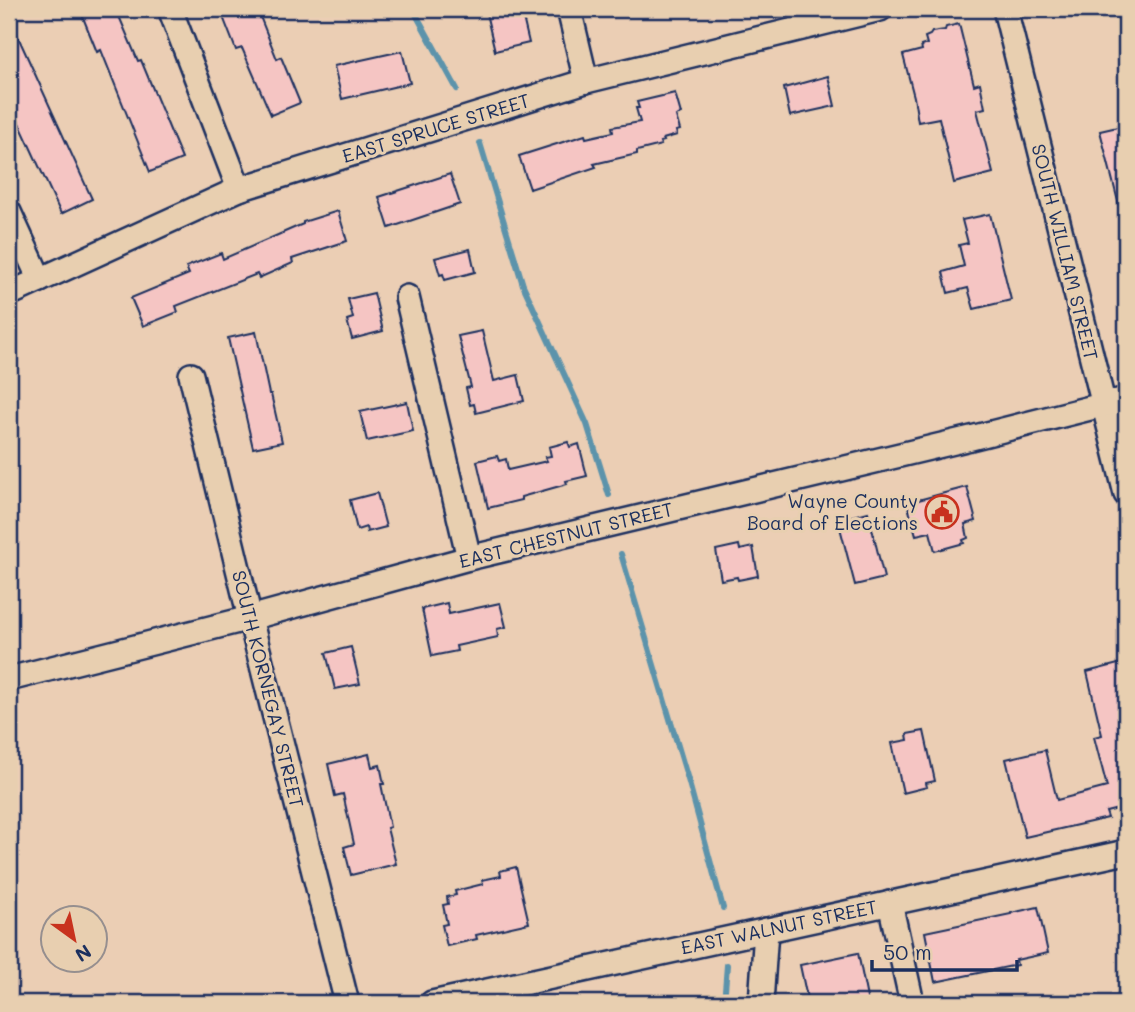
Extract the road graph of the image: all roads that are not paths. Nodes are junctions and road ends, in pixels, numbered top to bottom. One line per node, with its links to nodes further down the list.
1 (170, 9): 6 (street)
2 (569, 9): 5 (street)
3 (880, 9): 5 (street, EAST SPRUCE STREET)
4 (1005, 9): 13 (street, SOUTH WILLIAM STREET)
5 (586, 81): 6 (street, EAST SPRUCE STREET)
6 (239, 189): 8 (street, EAST SPRUCE STREET)
7 (9, 212): 8 (street)
8 (40, 280): 9 (street, EAST SPRUCE STREET)
9 (9, 294)
10 (407, 297): 15 (street)
11 (191, 375): 16 (street, SOUTH KORNEGAY STREET)
12 (1126, 399): 13 (street, EAST CHESTNUT STREET)
13 (1103, 405): 14 (street, SOUTH WILLIAM STREET); 15 (street, EAST CHESTNUT STREET)
14 (1126, 494)
15 (469, 558): 16 (street, EAST CHESTNUT STREET)
16 (250, 618): 17 (street, EAST CHESTNUT STREET); 21 (street, SOUTH KORNEGAY STREET)
17 (9, 679)
18 (1126, 852): 19 (street, EAST WALNUT STREET)
19 (890, 903): 20 (street, EAST WALNUT STREET); 24 (street)
20 (766, 930): 22 (street, EAST WALNUT STREET); 23 (street)
21 (347, 1003)
22 (432, 1003)
23 (761, 1003)
24 (912, 1003)

